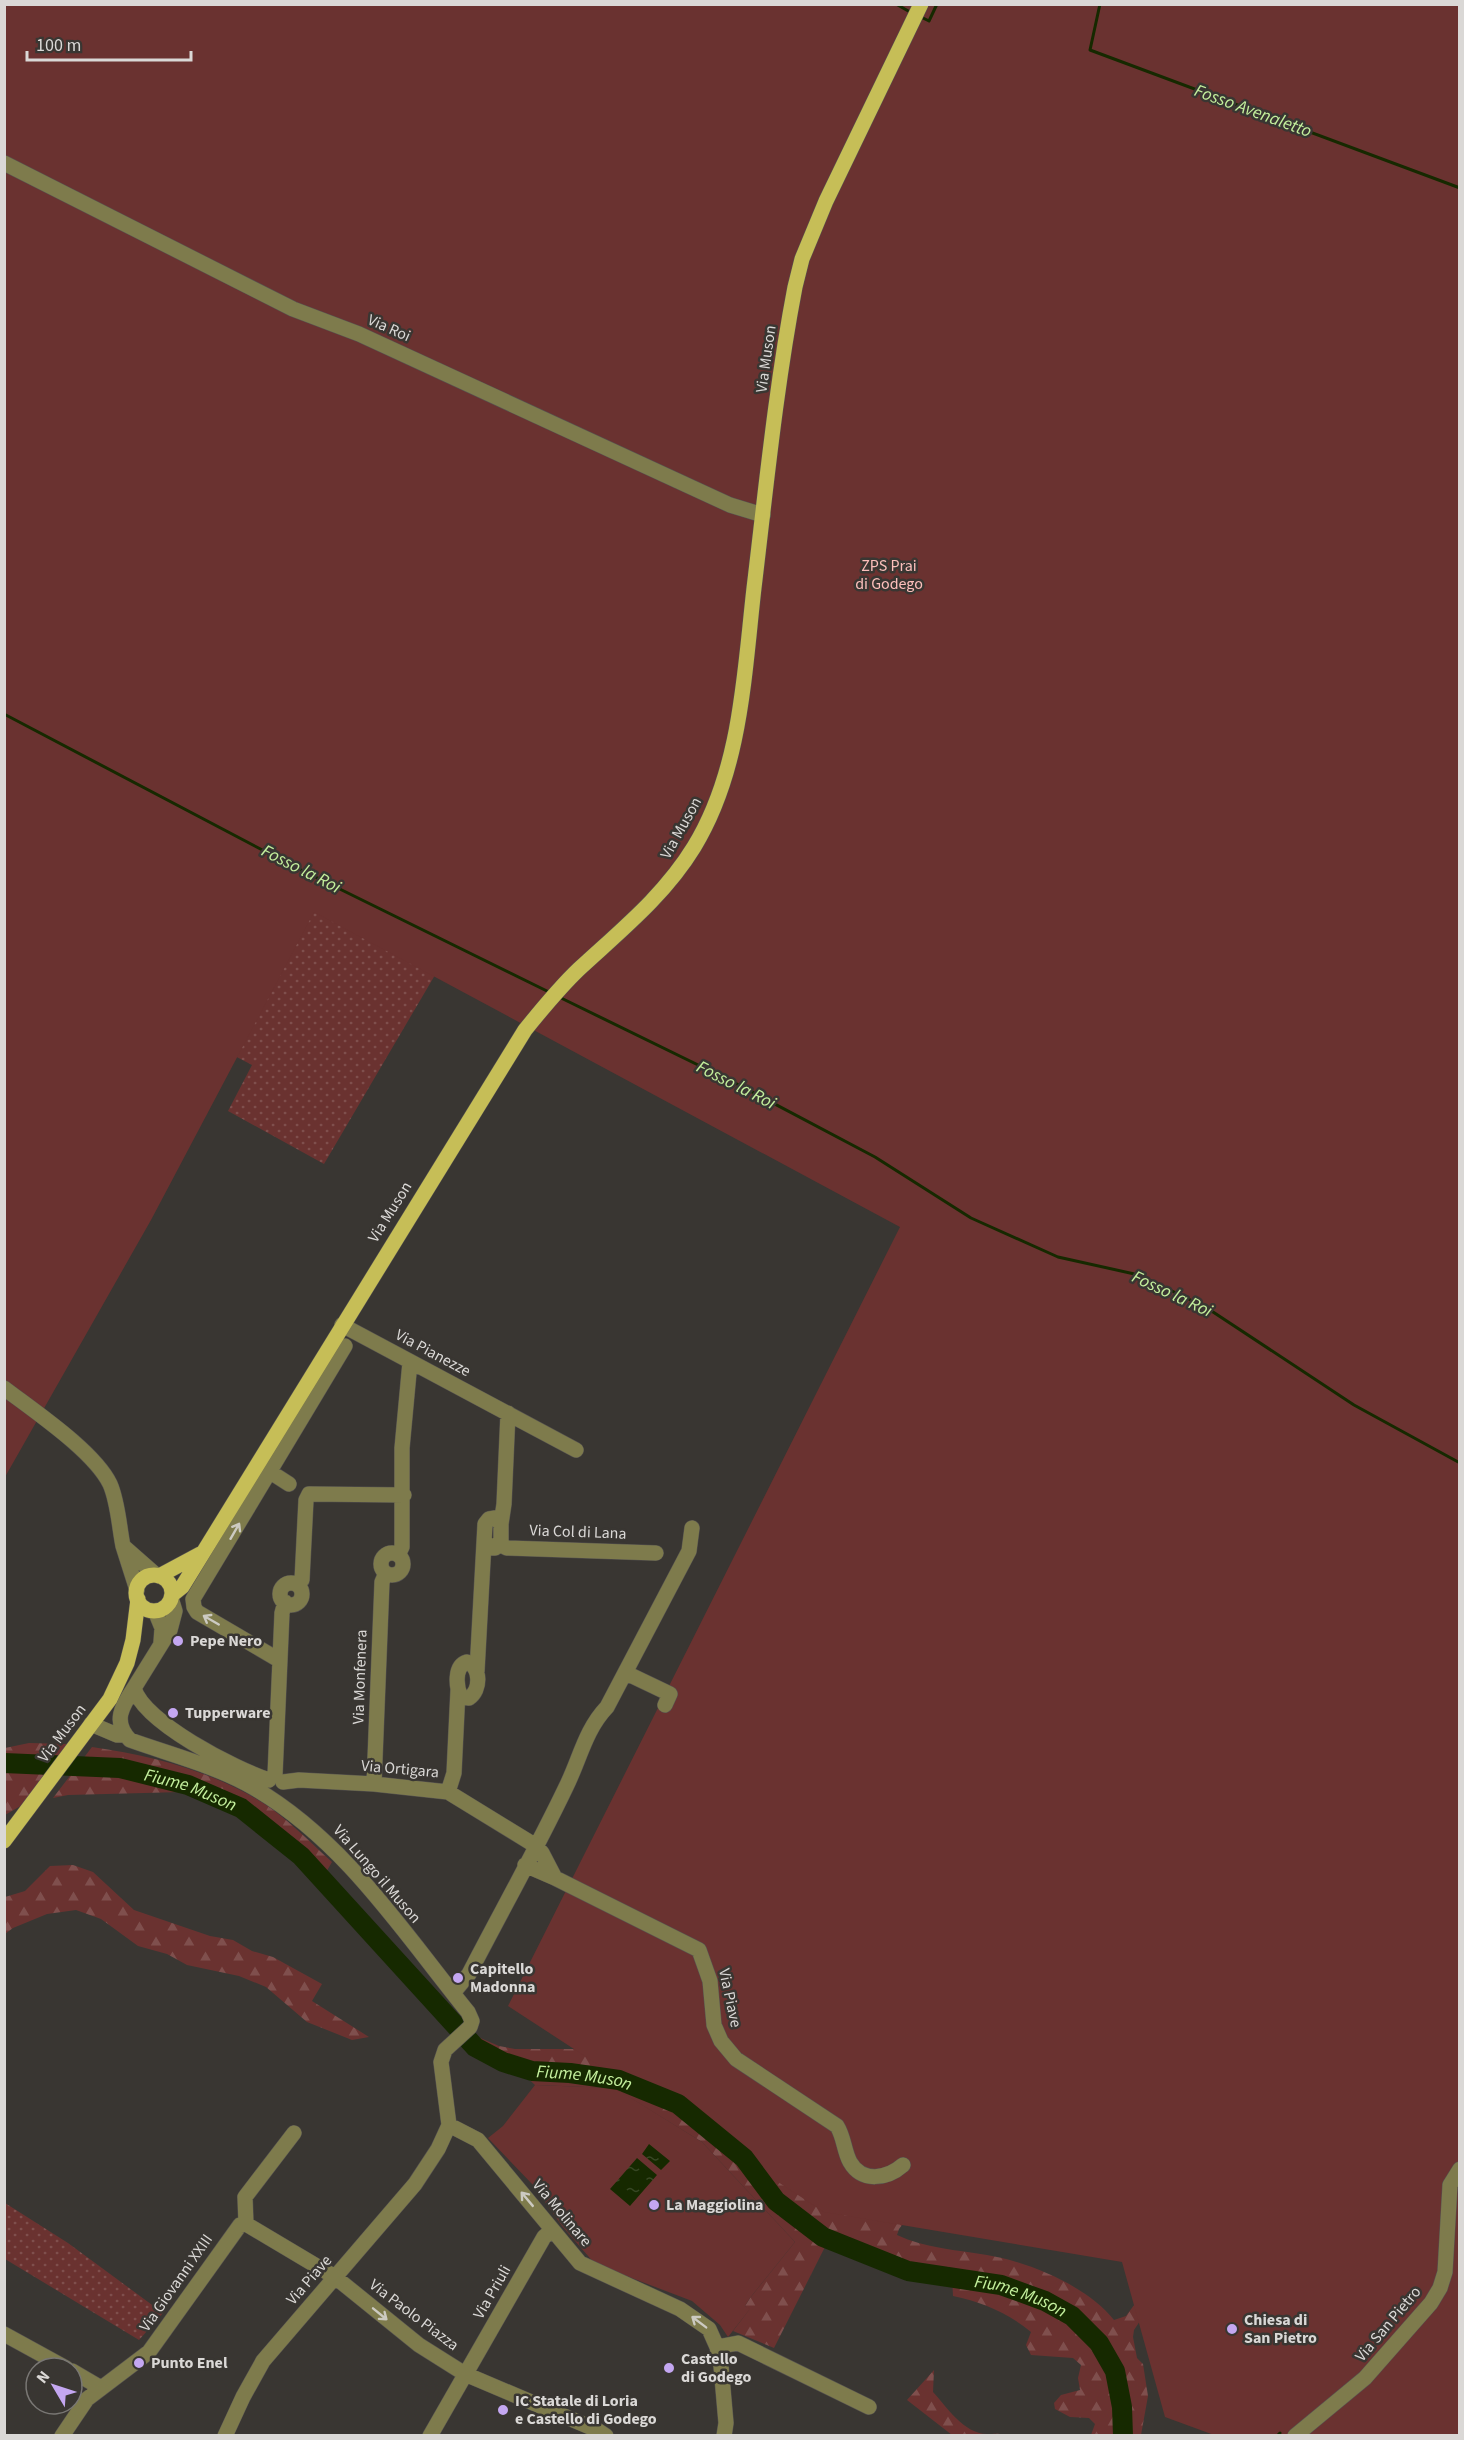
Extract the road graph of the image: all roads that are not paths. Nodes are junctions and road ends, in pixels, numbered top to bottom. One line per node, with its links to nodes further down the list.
1 (920, 6): 3 (main road, Via Muson)
2 (4, 163): 3 (street, Via Roi)
3 (763, 515): 4 (main road, Via Muson)
4 (342, 1324): 6 (street, Via Pianezze); 7 (main road, Via Muson)
5 (345, 1346): 7 (street)
6 (410, 1362): 9 (street, Via Pianezze); 12 (street, Via Monfenera)
7 (321, 1374): 11 (main road, Via Muson)
8 (4, 1388): 15 (street)
9 (508, 1413): 10 (street, Via Pianezze); 16 (street)
10 (576, 1450)
11 (264, 1467): 13 (street); 17 (main road, Via Muson); 25 (street, one-way to 11)
12 (404, 1495): 13 (street); 32 (street, Via Monfenera)
13 (307, 1497): 25 (street)
14 (692, 1528): 26 (street)
15 (123, 1546): 19 (street); 20 (street)
16 (489, 1547): 18 (street, Via Col di Lana); 33 (street)
17 (204, 1550): 19 (main road, Via Muson); 21 (main road, Via Muson)
18 (656, 1553)
19 (158, 1576): 20 (main road, Via Muson); 21 (main road)
20 (137, 1595): 22 (main road); 23 (main road, Via Muson)
21 (172, 1596): 22 (main road, Via Muson); 24 (street)
22 (154, 1611): 23 (main road, Via Muson); 24 (street)
23 (133, 1640): 29 (main road, Via Muson)
24 (161, 1642): 27 (street)
25 (279, 1660): 31 (street)
26 (626, 1673): 28 (street); 35 (street)
27 (134, 1688): 30 (street); 31 (street)
28 (665, 1705)
29 (91, 1724): 30 (street, Via Lungo il Muson); 34 (main road, Via Muson)
30 (125, 1735): 38 (street, Via Lungo il Muson)
31 (275, 1779): 32 (street, Via Ortigara)
32 (374, 1784): 33 (street, Via Ortigara)
33 (448, 1792): 35 (street, Via Ortigara)
34 (4, 1840)
35 (536, 1845): 36 (street); 37 (street)
36 (525, 1865): 37 (street, Via Piave); 38 (street)
37 (556, 1878): 42 (street, Via Piave)
38 (453, 1994): 39 (street, Via Lungo il Muson)
39 (470, 2027): 40 (street, Via Piave)
40 (448, 2124): 45 (street, Via Molinare, one-way to 40); 46 (street, Via Piave)
41 (294, 2133): 44 (street)
42 (903, 2165)
43 (1460, 2169): 59 (street, Via San Pietro)
44 (246, 2224): 46 (street); 52 (street, Via Giovanni XXIII)
45 (552, 2230): 48 (street, Via Molinare, one-way to 45); 50 (street, Via Priuli)
46 (335, 2277): 50 (street, Via Paolo Piazza, one-way to 50); 55 (street, Via Piave)
47 (4, 2334): 49 (street)
48 (717, 2347): 53 (street); 58 (street, Via Molinare)
49 (44, 2356)
50 (465, 2374): 56 (street, Via Priuli); 57 (street, Via Paolo Piazza)
51 (84, 2379): 52 (street)
52 (101, 2388): 54 (street, Via Giovanni XXIII)
53 (869, 2407)
54 (62, 2436)
55 (225, 2436)
56 (430, 2436)
57 (606, 2436)
58 (724, 2436)
59 (1295, 2436)

